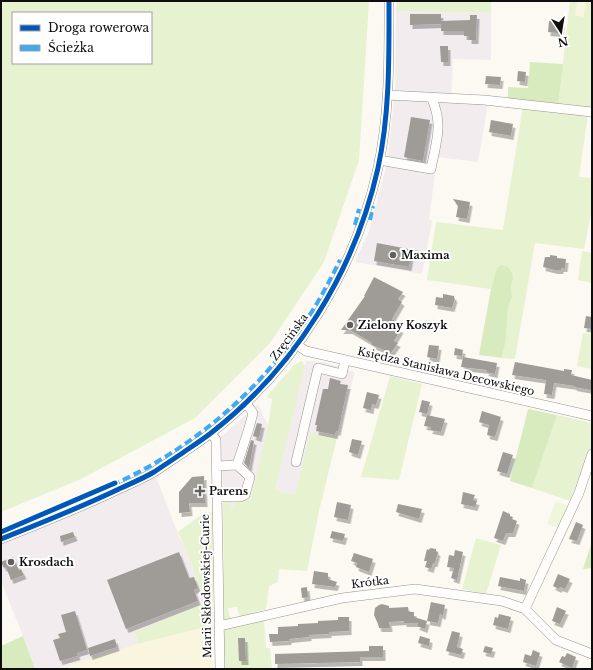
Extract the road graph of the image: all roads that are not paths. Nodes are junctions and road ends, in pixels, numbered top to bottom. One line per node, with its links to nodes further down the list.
1 (389, 1): 2 (street, Zręcińska)
2 (387, 95): 3 (street); 5 (street, Zręcińska)
3 (431, 97): 4 (street); 5 (street)
4 (592, 112)
5 (379, 160): 6 (street, Zręcińska)
6 (297, 345): 7 (street, Księdza Stanisława Decowskiego); 8 (street, Zręcińska)
7 (345, 360): 9 (street, Księdza Stanisława Decowskiego); 12 (street)
8 (246, 403): 10 (street, Zręcińska); 13 (street)
9 (592, 416)
10 (211, 433): 14 (street, Marii Skłodowskiej-Curie); 16 (street, Zręcińska)
11 (592, 454): 17 (street)
12 (296, 462)
13 (237, 465): 14 (street); 15 (street)
14 (217, 466): 15 (street, Marii Skłodowskiej-Curie)
15 (217, 497): 18 (street, Marii Skłodowskiej-Curie)
16 (1, 539)
17 (525, 609): 18 (street, Krótka); 19 (street)
18 (219, 626): 20 (street, Marii Skłodowskiej-Curie)
19 (592, 654)
20 (220, 669)

